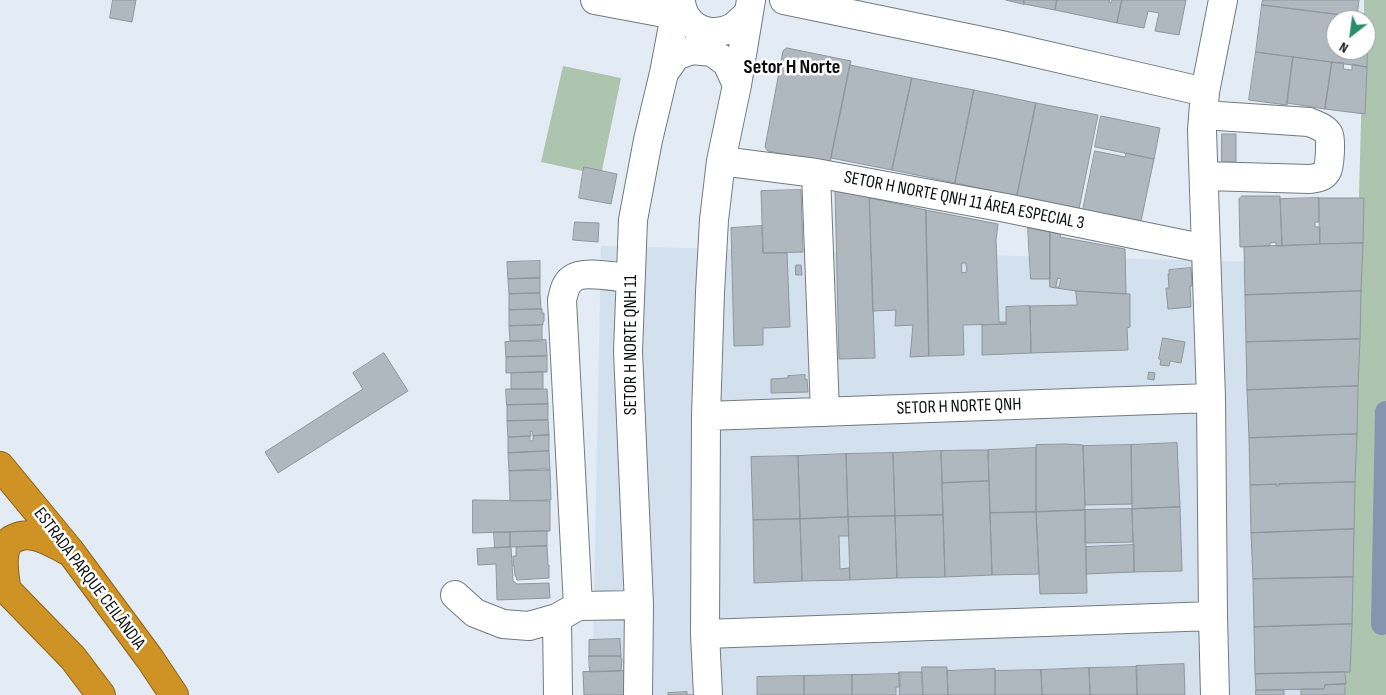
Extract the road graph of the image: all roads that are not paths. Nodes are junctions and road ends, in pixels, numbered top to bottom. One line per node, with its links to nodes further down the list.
1 (595, 0): 5 (street)
2 (784, 0): 8 (street)
3 (1223, 0): 8 (street)
4 (749, 7): 5 (street); 7 (street)
5 (677, 8): 6 (street, SETOR H NORTE QNH 11)
6 (664, 73): 7 (street); 13 (street, SETOR H NORTE QNH 11)
7 (738, 86): 9 (street)
8 (1204, 103): 11 (street); 11 (street)
9 (721, 160): 10 (street, SETOR H NORTE QNH 11 ÁREA ESPECIAL 3); 16 (street)
10 (816, 173): 12 (street, SETOR H NORTE QNH 11 ÁREA ESPECIAL 3); 15 (street)
11 (1205, 176): 12 (street)
12 (1206, 250): 14 (street)
13 (630, 278): 21 (street, SETOR H NORTE QNH 11); 22 (street)
14 (1211, 398): 15 (street, SETOR H NORTE QNH); 23 (street)
15 (825, 412): 16 (street, SETOR H NORTE QNH)
16 (706, 416): 24 (street)
17 (0, 466): 18 (highway, ESTRADA PARQUE CEILÂNDIA)
18 (70, 551): 19 (highway); 26 (highway, ESTRADA PARQUE CEILÂNDIA)
19 (4, 587): 25 (highway)
20 (455, 595): 22 (street)
21 (639, 606): 22 (street); 28 (street, SETOR H NORTE QNH 11)
22 (568, 612): 27 (street)
23 (1213, 616): 24 (street); 30 (street)
24 (704, 634): 29 (street)
25 (100, 695)
26 (174, 695)
27 (558, 695)
28 (638, 695)
29 (708, 695)
30 (1215, 695)

